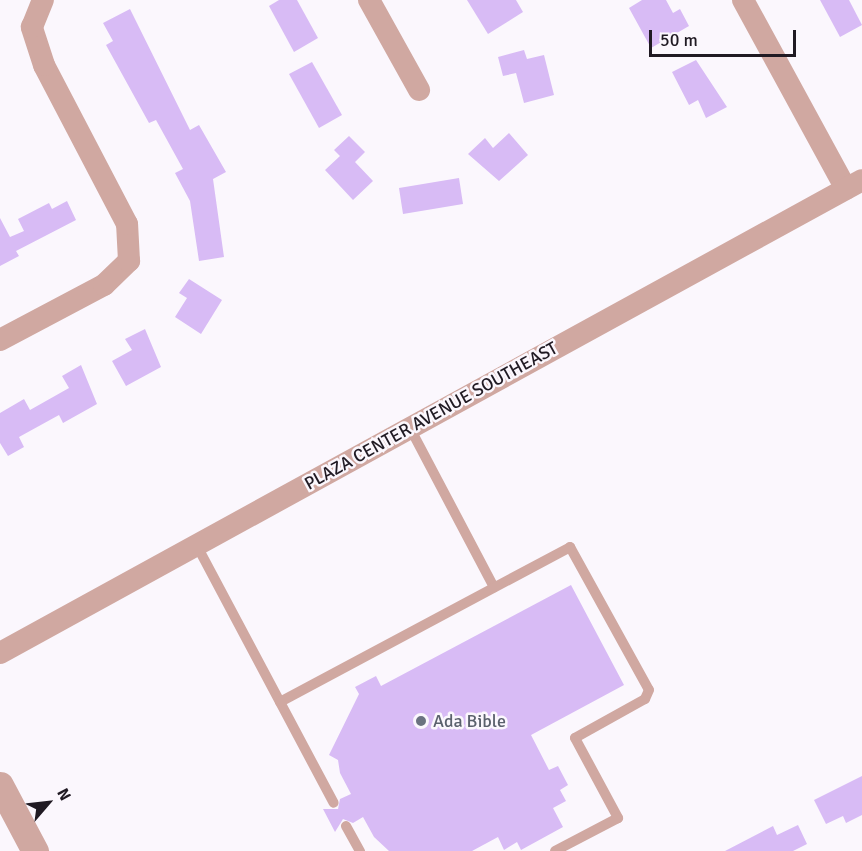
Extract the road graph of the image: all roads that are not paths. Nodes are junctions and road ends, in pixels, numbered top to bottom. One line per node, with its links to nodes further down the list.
1 (43, 0): 6 (street)
2 (369, 0): 4 (street)
3 (743, 0): 5 (street)
4 (419, 90)
5 (854, 185): 7 (street, PLAZA CENTER AVENUE SOUTHEAST)
6 (0, 340)
7 (410, 428): 8 (street, PLAZA CENTER AVENUE SOUTHEAST); 9 (lane)
8 (195, 544): 10 (street, PLAZA CENTER AVENUE SOUTHEAST); 11 (lane)
9 (494, 587): 11 (lane); 17 (lane)
10 (0, 653)
11 (280, 702): 13 (lane)
12 (0, 785): 15 (street)
13 (334, 803)
14 (346, 826): 16 (lane)
15 (35, 851)
16 (360, 851)
17 (555, 851)

